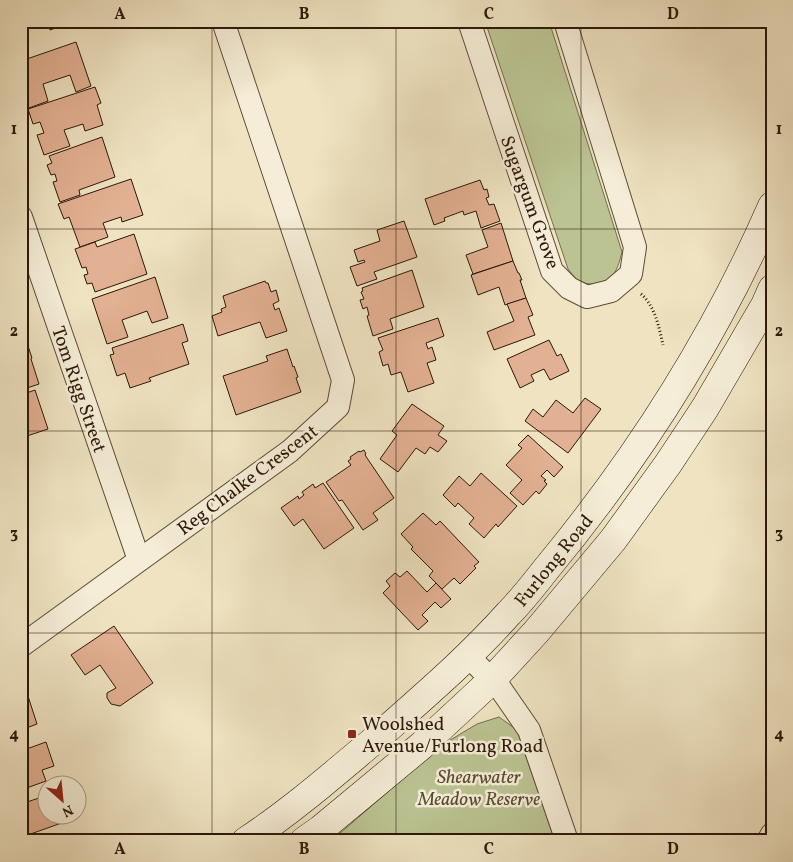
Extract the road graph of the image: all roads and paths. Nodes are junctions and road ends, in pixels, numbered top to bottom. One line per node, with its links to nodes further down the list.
1 (223, 21): 9 (street, Reg Chalke Crescent)
2 (469, 21): 6 (street, Sugargum Grove)
3 (565, 21): 6 (street)
4 (772, 206): 11 (main road, Furlong Road)
5 (21, 217): 9 (street, Tom Rigg Street)
6 (625, 280): 8 (path)
7 (772, 289): 12 (main road, Furlong Road)
8 (663, 345)
9 (139, 560): 10 (street, Reg Chalke Crescent)
10 (21, 646)
11 (468, 656): 12 (street); 14 (main road, Furlong Road)
12 (492, 680): 15 (main road, Furlong Road); 16 (street)
13 (772, 834): 17 (street)
14 (246, 841)
15 (304, 841)
16 (567, 841)
17 (768, 841)

